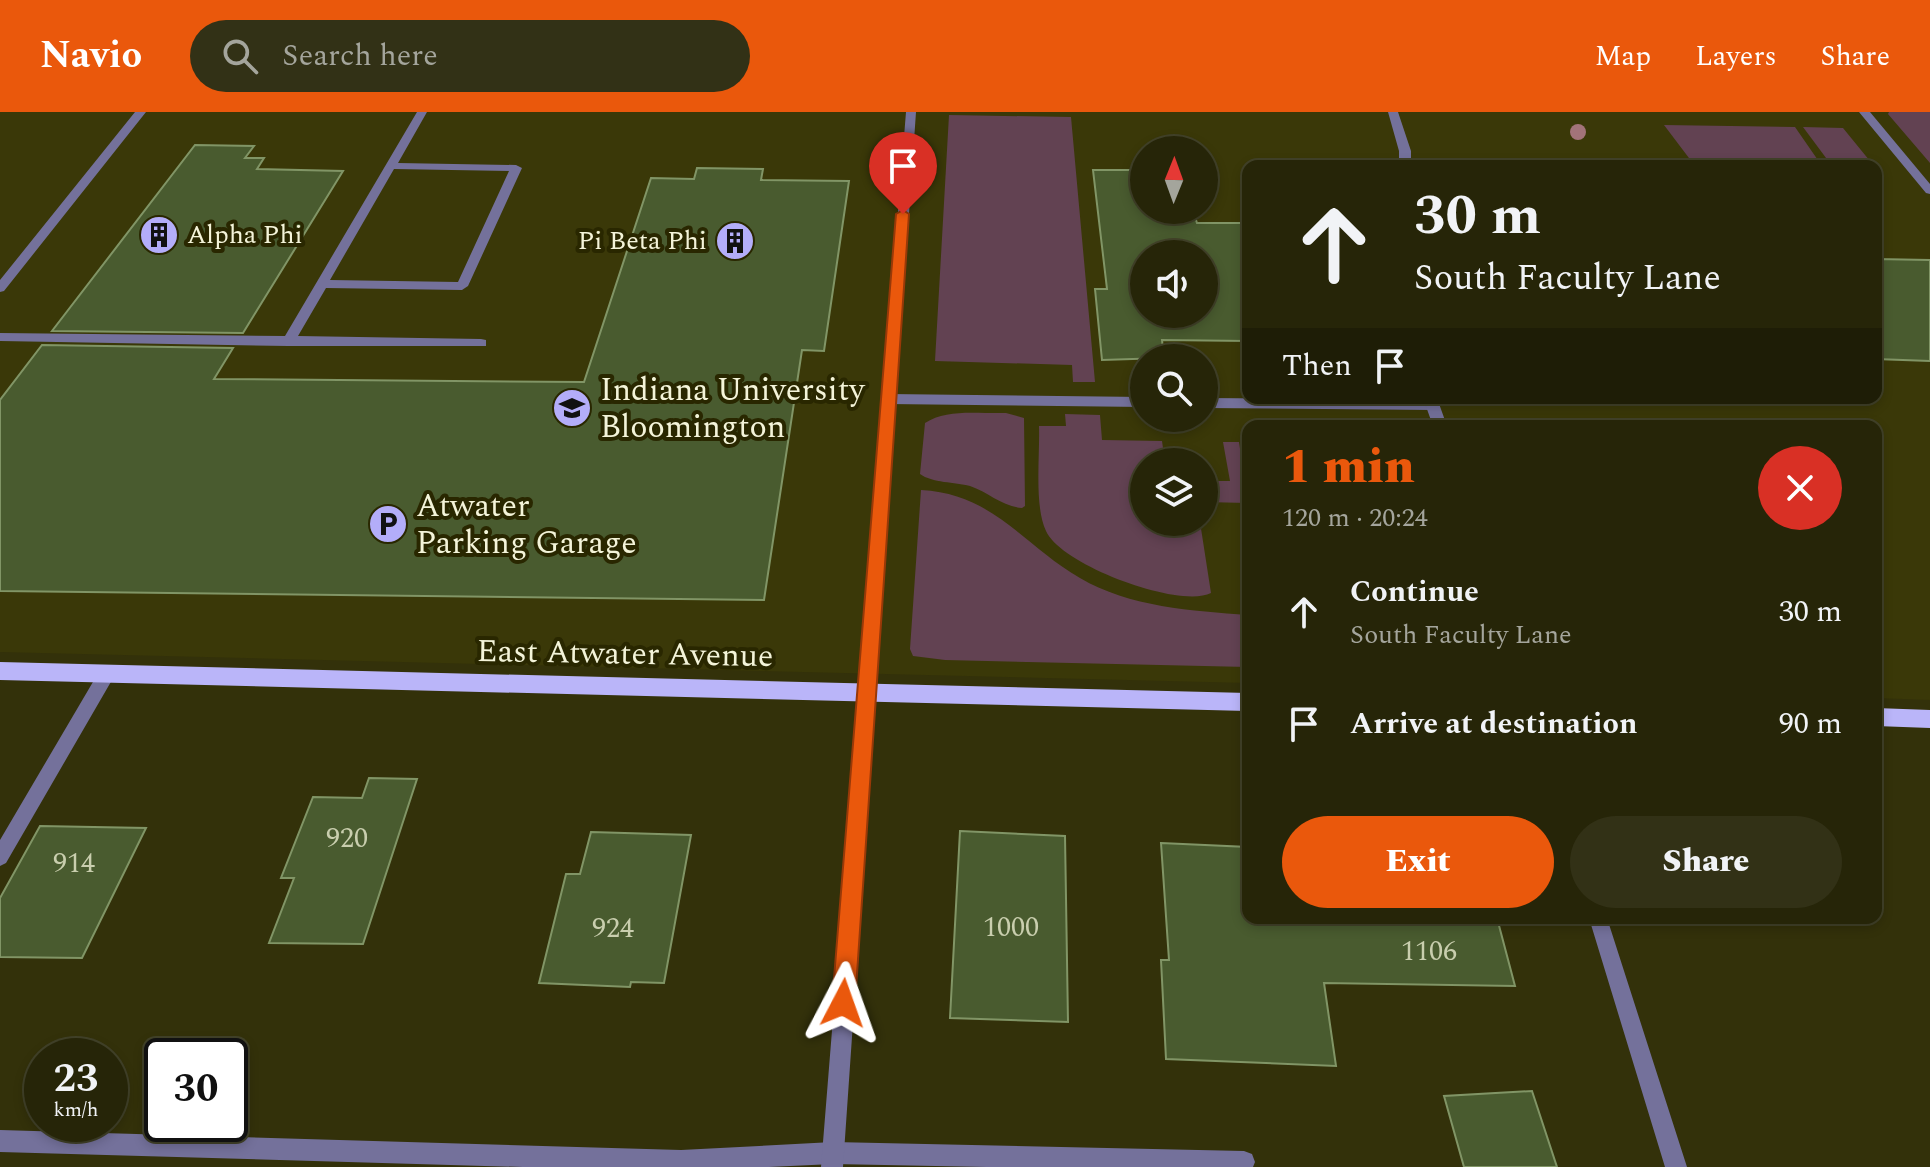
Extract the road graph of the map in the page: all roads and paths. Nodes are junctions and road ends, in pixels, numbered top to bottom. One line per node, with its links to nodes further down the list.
1 (141, 112): 10 (street)
2 (422, 112): 7 (street)
3 (911, 112): 14 (street)
4 (1393, 112): 6 (street)
5 (1864, 112): 8 (street)
6 (1405, 160)
7 (393, 166): 9 (street); 9 (street)
8 (1930, 191)
9 (324, 284): 12 (street)
10 (0, 288)
11 (0, 337): 12 (street)
12 (288, 342): 13 (street)
13 (481, 343)
14 (888, 399): 15 (street); 20 (street)
15 (1130, 402)
16 (1218, 403): 17 (street)
17 (1242, 403)
18 (0, 671): 19 (main road, East Atwater Avenue)
19 (106, 675): 20 (main road, East Atwater Avenue); 24 (street)
20 (866, 691): 21 (main road, East Atwater Avenue); 27 (street)
21 (1242, 702)
22 (1882, 717): 23 (main road)
23 (1930, 719)
24 (0, 857)
25 (1600, 924): 29 (street)
26 (0, 1141): 27 (street)
27 (832, 1160): 28 (street)
28 (1244, 1162)
29 (1676, 1167): 30 (street)
30 (1684, 1167)

